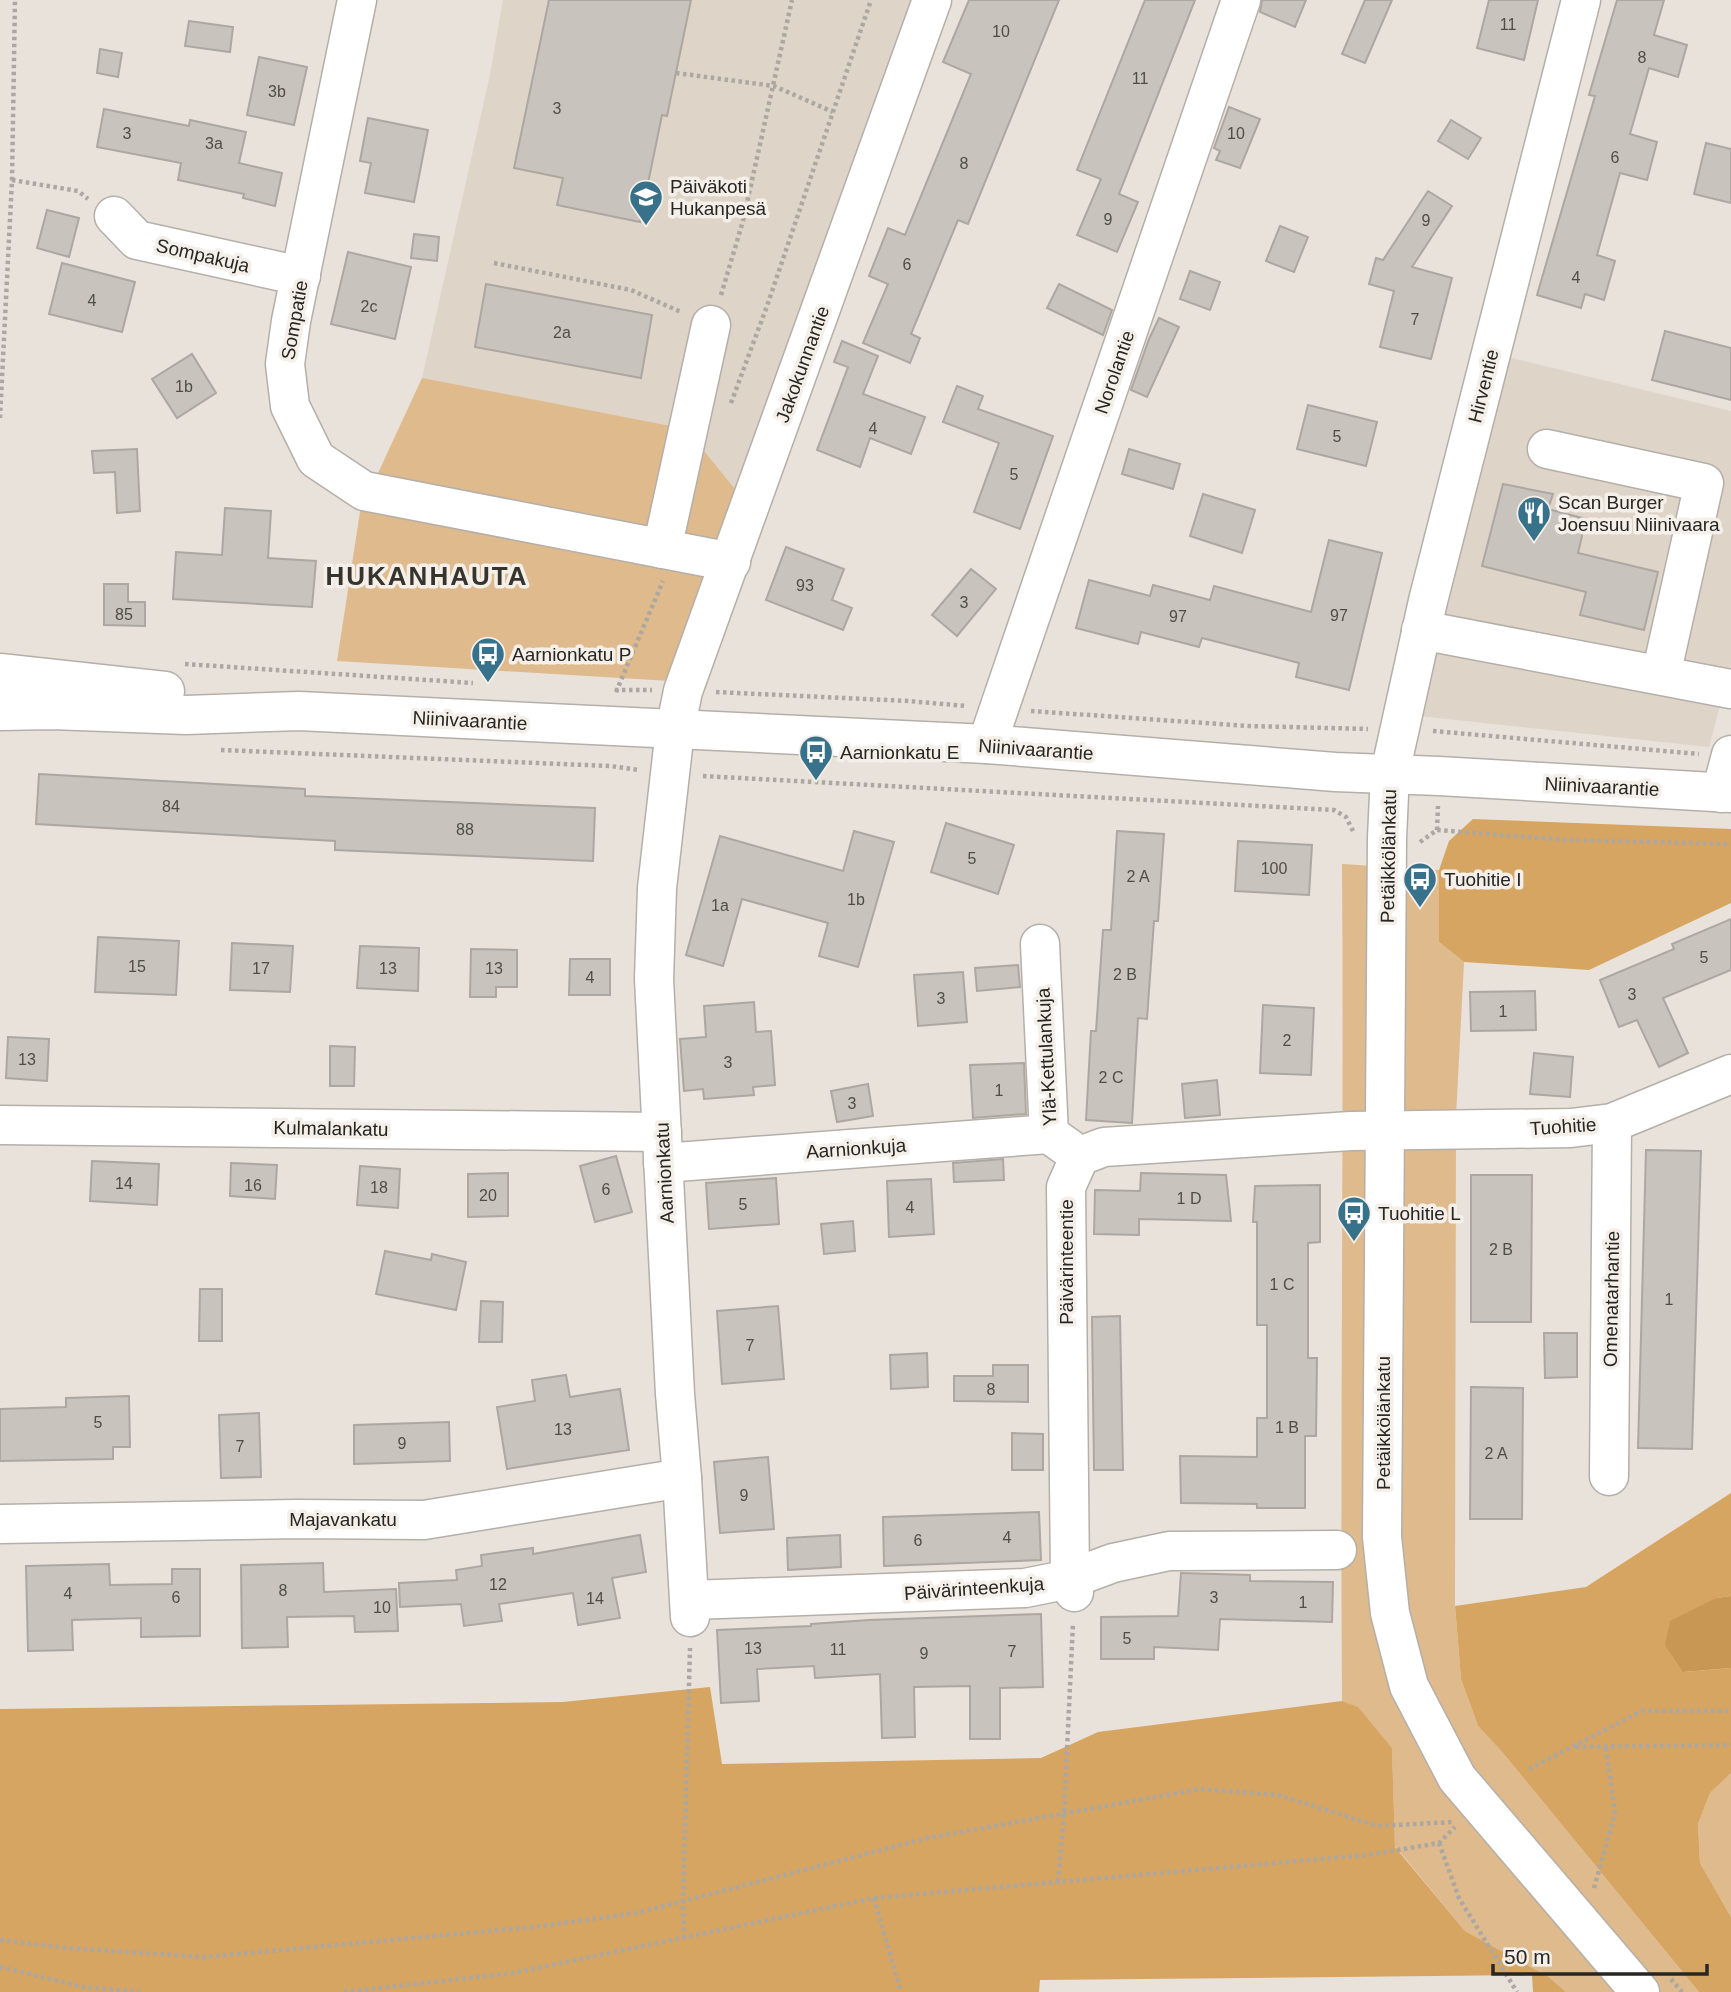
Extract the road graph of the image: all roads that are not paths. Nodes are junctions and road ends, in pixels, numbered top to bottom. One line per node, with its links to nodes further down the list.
1 (357, 0): 6 (street, Sompatie)
2 (932, 0): 10 (street, Jakokunnantie)
3 (1241, 0): 18 (street, Norolantie)
4 (1581, 0): 11 (street, Hirventie)
5 (114, 216): 6 (street, Sompakuja)
6 (301, 276): 9 (street, Sompatie)
7 (711, 325): 9 (street)
8 (1547, 449): 13 (street)
9 (669, 550): 10 (street, Sompatie)
10 (732, 562): 17 (street, Jakokunnantie)
11 (1421, 630): 13 (street); 20 (street, Hirventie)
12 (0, 673): 16 (street, Niinivaarantie)
13 (1661, 675): 14 (street)
14 (1731, 689)
15 (0, 711): 16 (street, Niinivaarantie)
16 (299, 711): 17 (street, Niinivaarantie)
17 (675, 730): 18 (street, Niinivaarantie); 28 (street, Aarnionkatu)
18 (987, 744): 20 (street, Niinivaarantie)
19 (1731, 755): 21 (street)
20 (1390, 773): 21 (street, Niinivaarantie); 26 (street, Petäikkölänkatu)
21 (1726, 793)
22 (1040, 944): 27 (street, Ylä-Kettulankuja)
23 (1731, 1074): 24 (street, Tuohitie)
24 (1612, 1123): 26 (street, Tuohitie); 30 (street, Omenatarhantie)
25 (0, 1125): 28 (street, Kulmalankatu)
26 (1385, 1130): 29 (street); 36 (street, Petäikkölänkatu)
27 (1049, 1134): 28 (street, Aarnionkuja); 29 (street, Ylä-Kettulankuja)
28 (662, 1147): 31 (street, Aarnionkatu)
29 (1080, 1156): 34 (street, Päivärinteentie)
30 (1609, 1476)
31 (682, 1478): 32 (street, Majavankatu); 35 (street, Aarnionkatu)
32 (0, 1524)
33 (1337, 1550): 34 (street, Päivärinteenkuja)
34 (1072, 1586): 35 (street, Päivärinteenkuja)
35 (690, 1608)
36 (1653, 1984)

